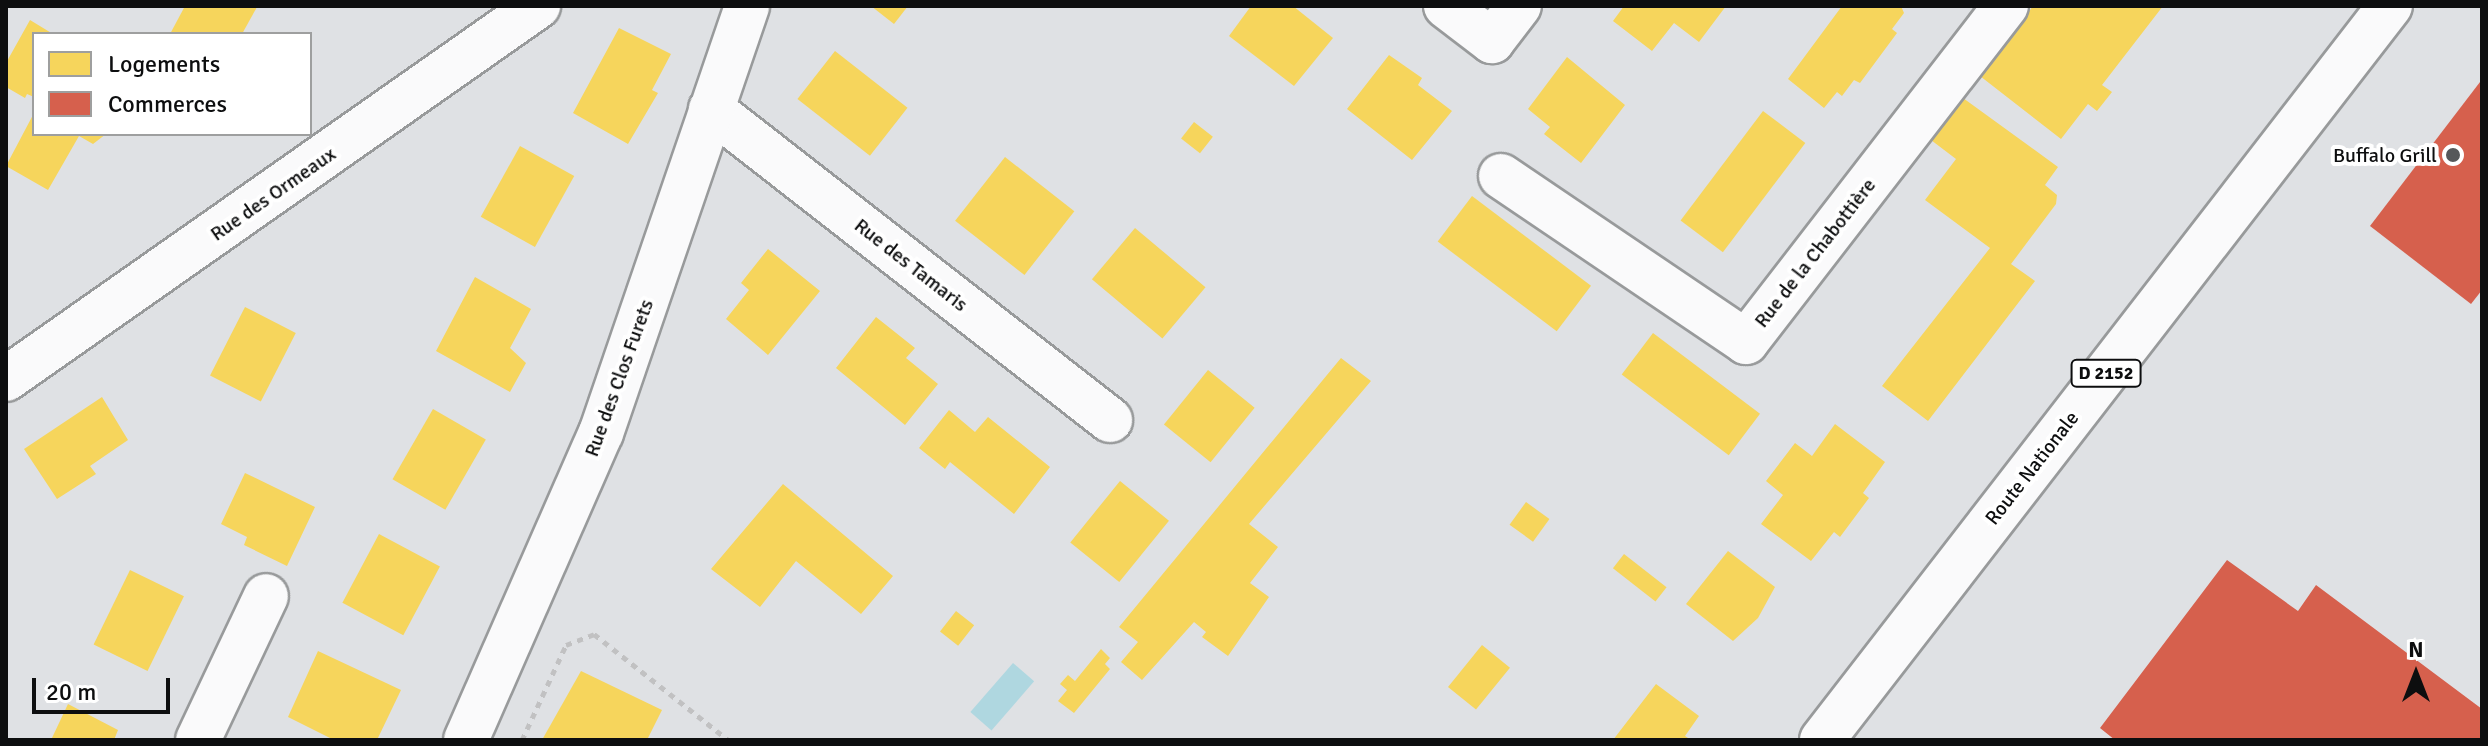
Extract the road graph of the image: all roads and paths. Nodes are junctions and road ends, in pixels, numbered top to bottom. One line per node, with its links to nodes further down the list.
1 (538, 6): 9 (street, Rue des Ormeaux)
2 (747, 6): 7 (street, Rue des Clos Furets)
3 (1446, 6): 4 (street)
4 (1519, 6)
5 (2006, 6): 8 (street, Rue de la Chabottière)
6 (2390, 6): 16 (street, Route Nationale / D 2152)
7 (711, 109): 10 (street, Rue des Tamaris); 13 (street, Rue des Clos Furets)
8 (1501, 176)
9 (6, 379)
10 (1110, 420)
11 (266, 596): 12 (street)
12 (205, 738)
13 (466, 740)
14 (522, 740): 15 (path)
15 (728, 740)
16 (1822, 740)

